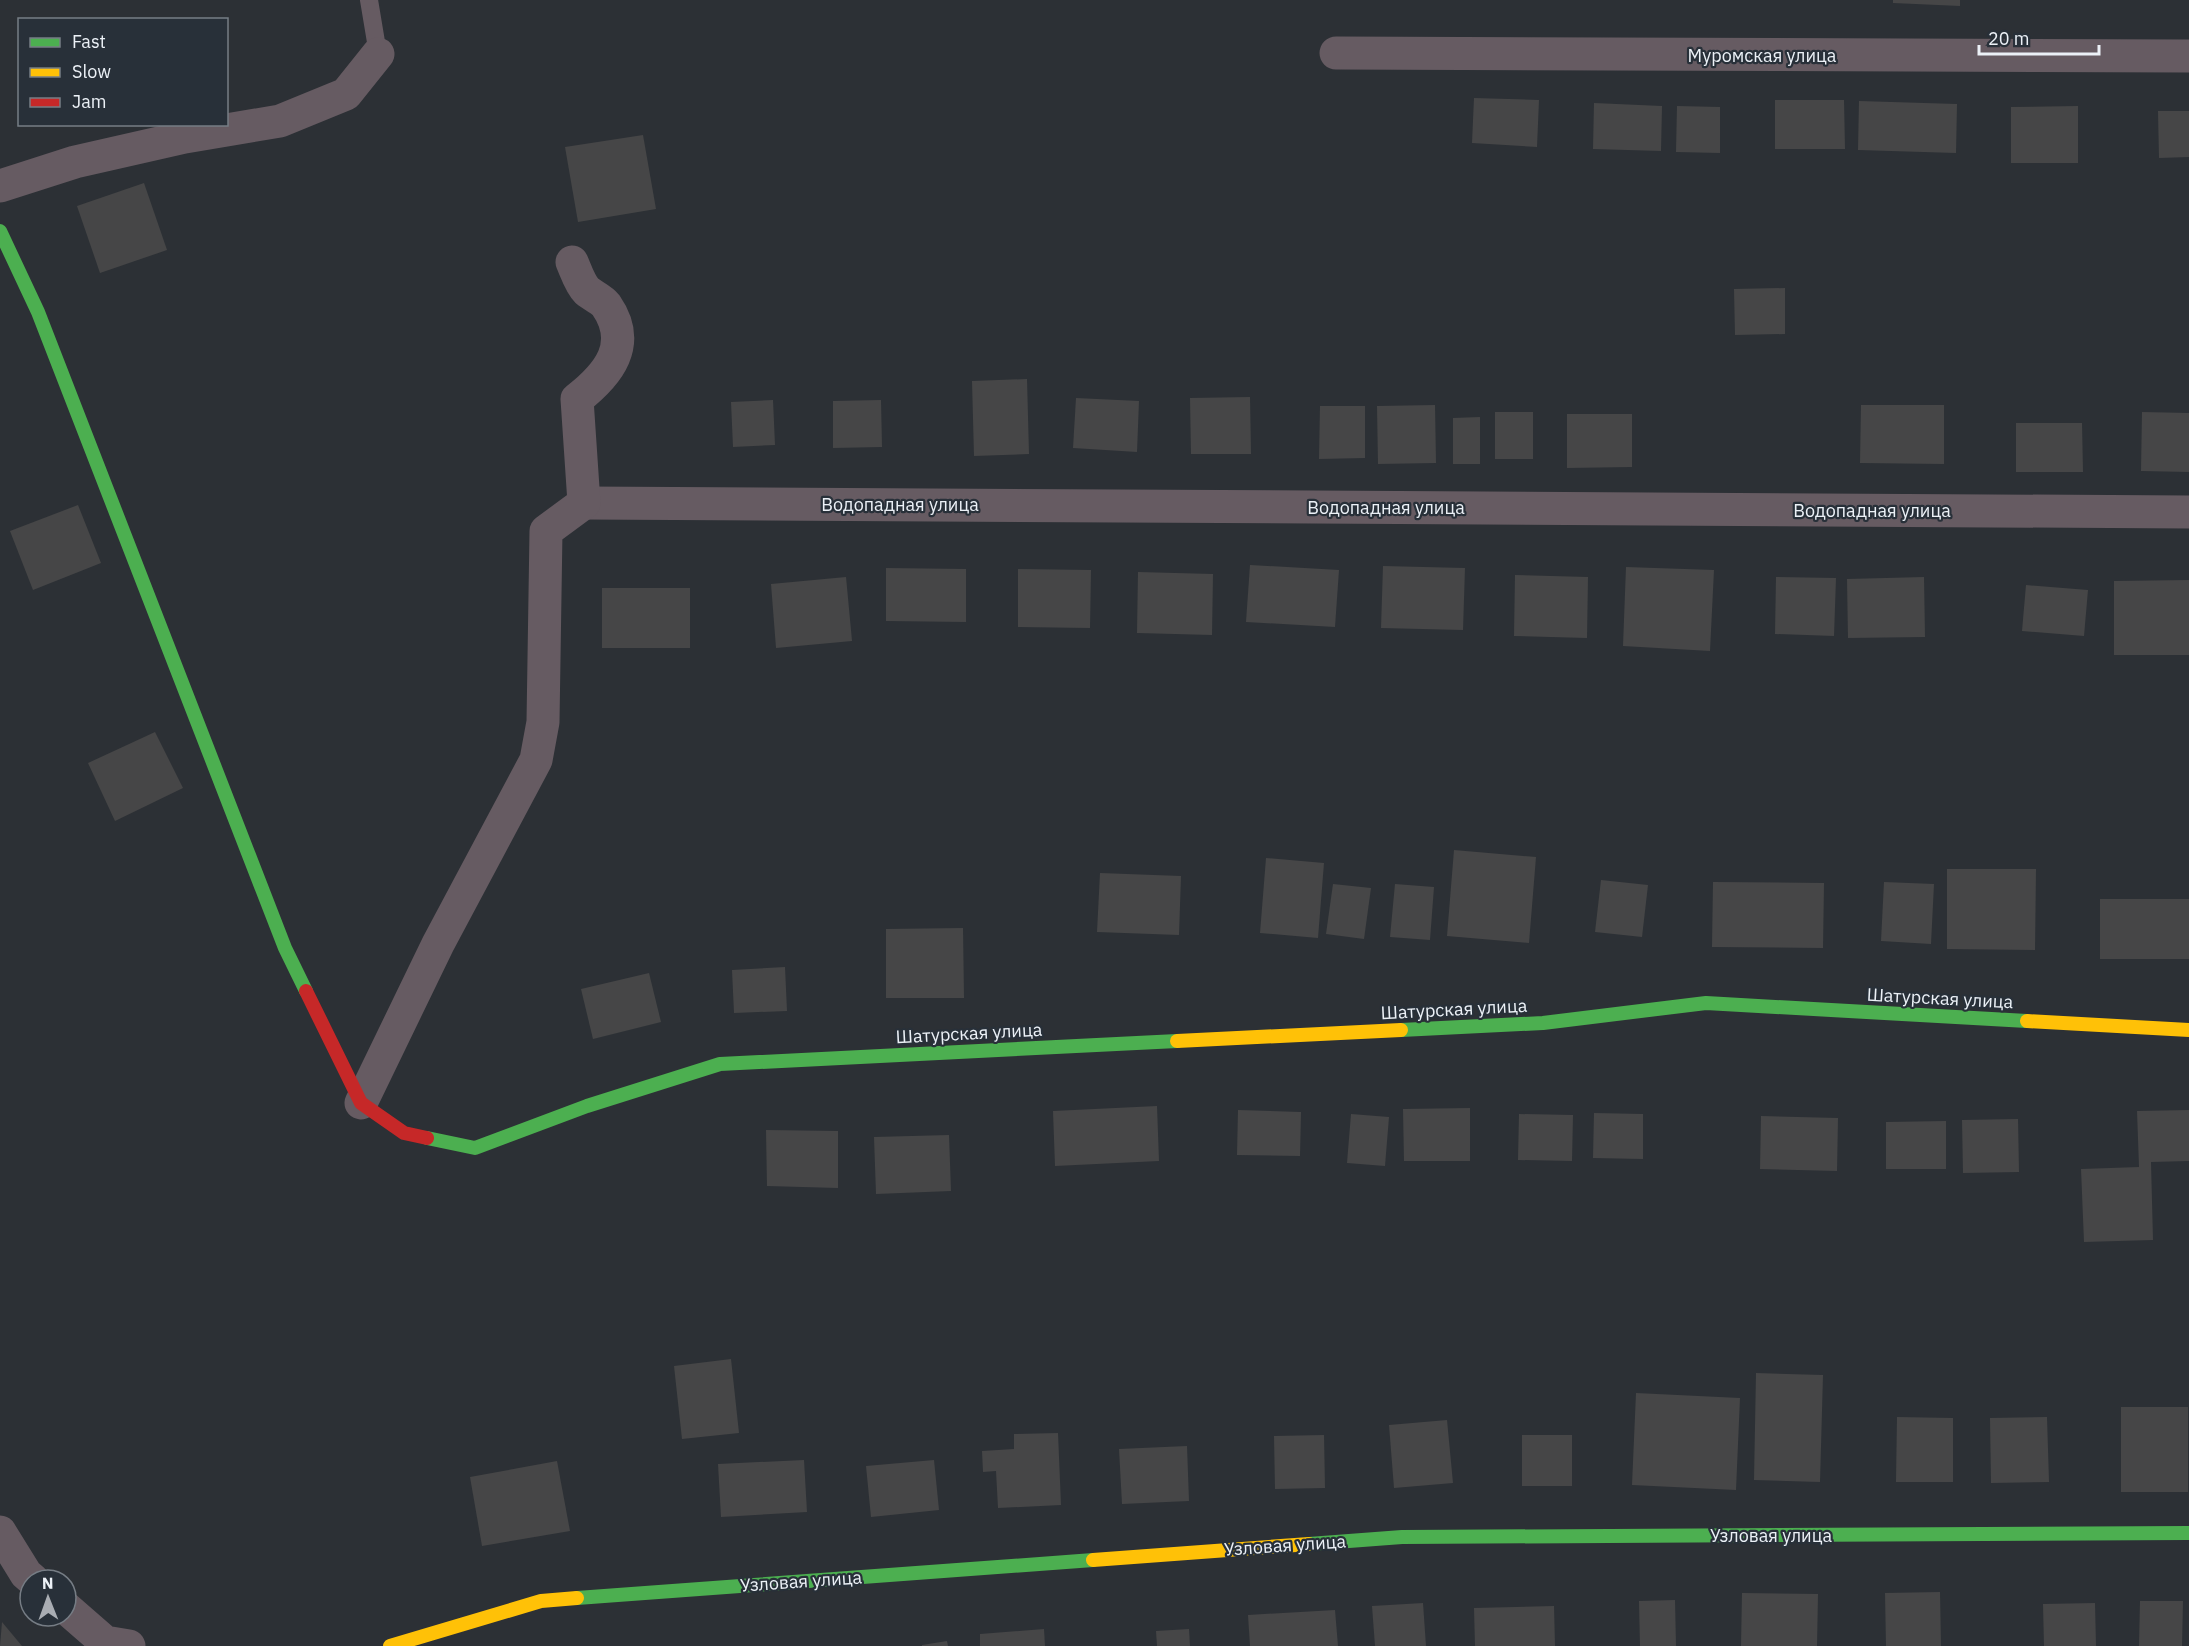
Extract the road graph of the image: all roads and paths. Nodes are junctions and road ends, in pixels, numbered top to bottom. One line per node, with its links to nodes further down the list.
1 (369, 0): 3 (lane)
2 (1336, 53): 4 (street, Муромская улица)
3 (378, 54): 5 (street)
4 (2189, 56)
5 (0, 186)
6 (0, 231): 11 (street)
7 (572, 262): 8 (street)
8 (584, 503): 9 (street, Водопадная улица); 11 (street)
9 (2189, 512)
10 (2189, 1030): 11 (street, Шатурская улица)
11 (361, 1103)
12 (0, 1532): 14 (street)
13 (2189, 1533): 17 (street, Узловая улица)
14 (22, 1568)
15 (78, 1618): 16 (street)
16 (129, 1646)
17 (390, 1646)

